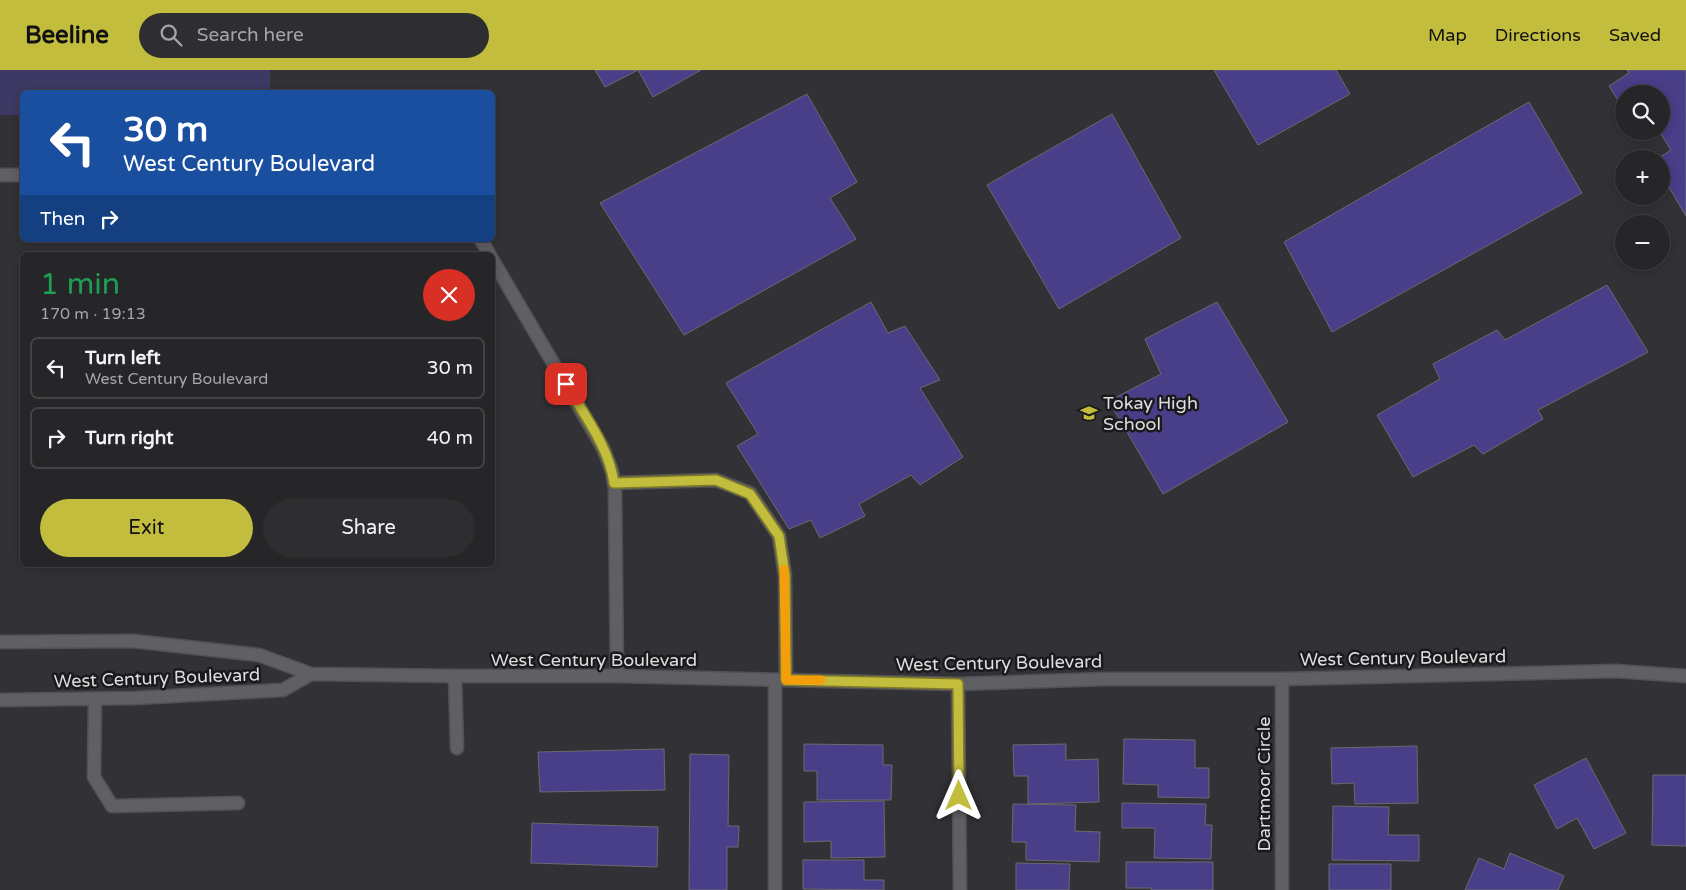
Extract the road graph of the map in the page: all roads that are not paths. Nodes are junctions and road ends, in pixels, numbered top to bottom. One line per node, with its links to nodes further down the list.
1 (0, 175): 2 (street)
2 (20, 175)
3 (495, 264): 4 (street)
4 (614, 483): 8 (street); 11 (street)
5 (0, 642): 6 (street, West Century Boulevard)
6 (311, 674): 7 (street, West Century Boulevard); 13 (street, West Century Boulevard)
7 (455, 676): 8 (street, West Century Boulevard); 15 (street)
8 (617, 676): 11 (street, West Century Boulevard)
9 (1686, 676): 10 (street, West Century Boulevard)
10 (1282, 679): 12 (street, West Century Boulevard); 19 (street, Dartmoor Circle)
11 (781, 680): 12 (street, West Century Boulevard); 17 (street)
12 (958, 684): 18 (street)
13 (95, 699): 14 (street, West Century Boulevard); 16 (street)
14 (0, 700)
15 (457, 748)
16 (238, 803)
17 (775, 890)
18 (960, 890)
19 (1282, 890)

